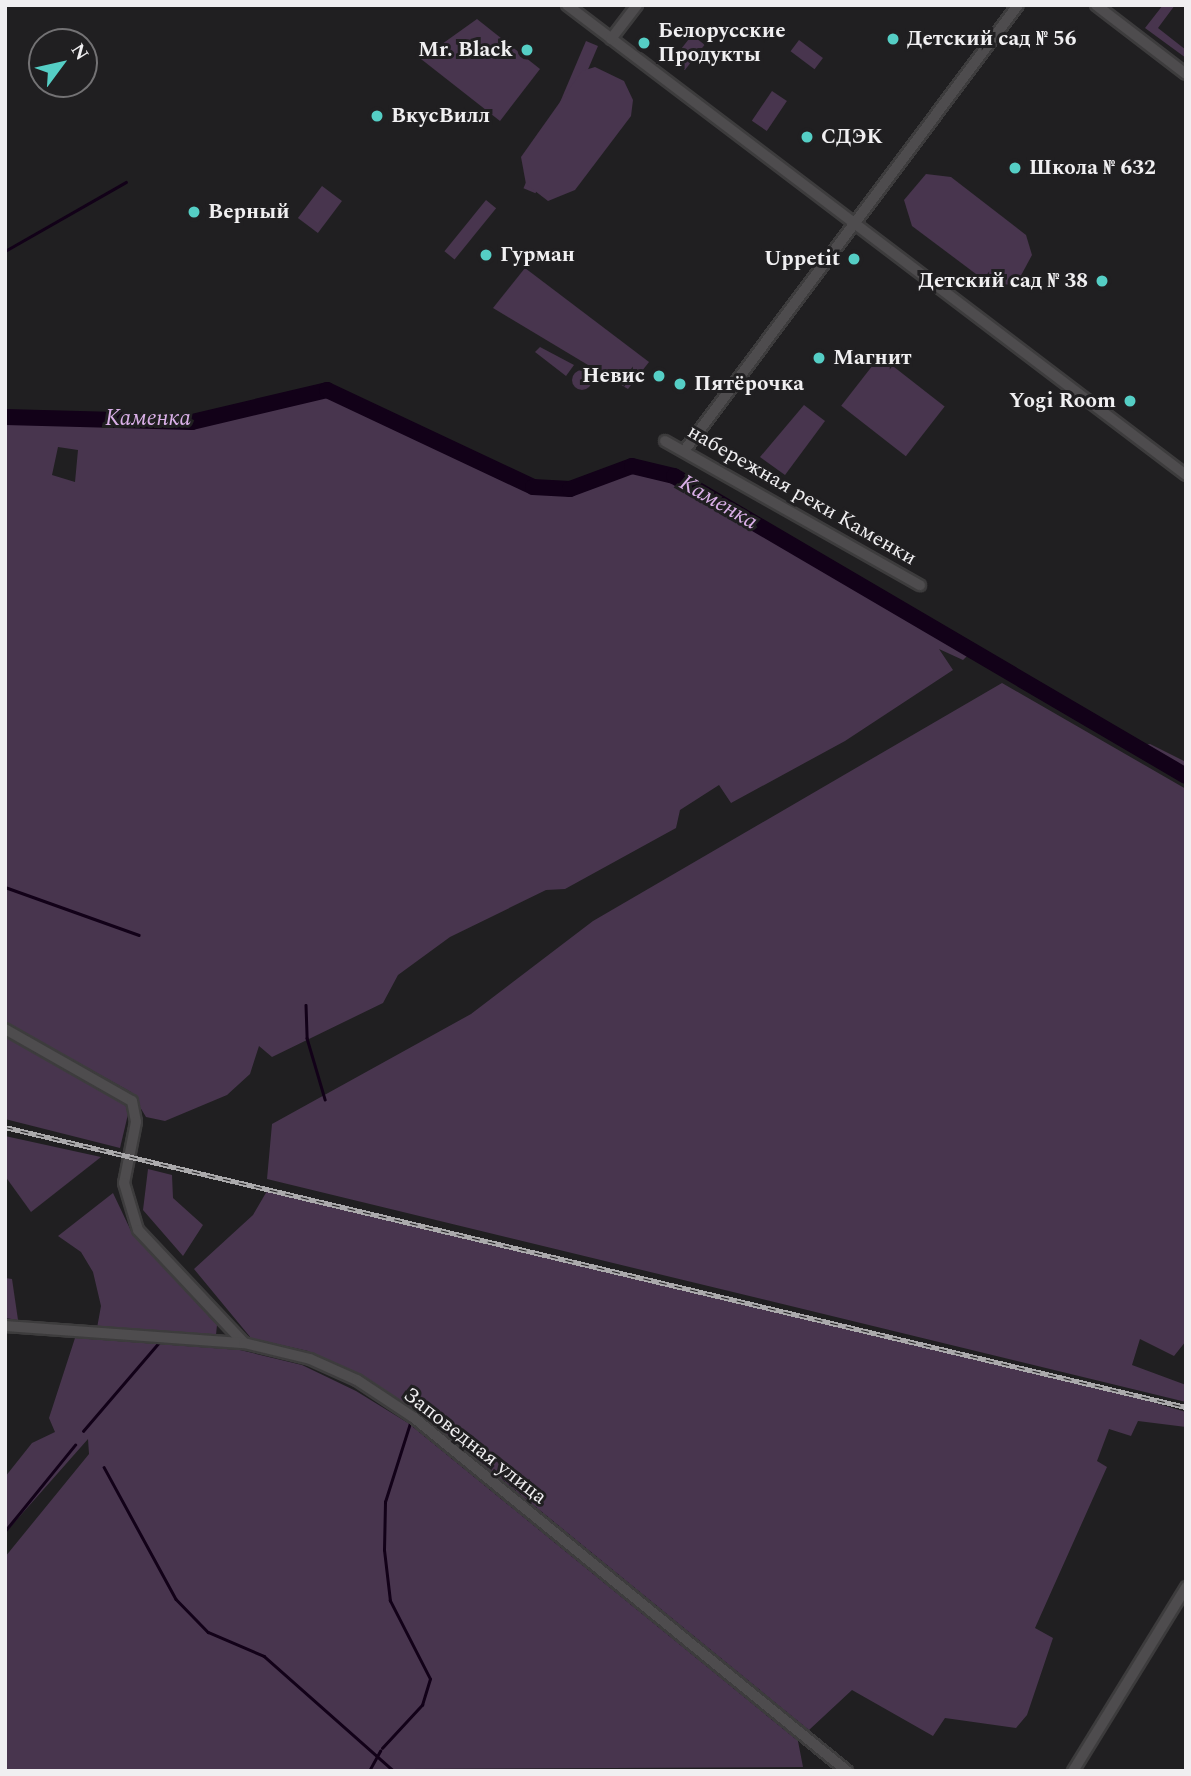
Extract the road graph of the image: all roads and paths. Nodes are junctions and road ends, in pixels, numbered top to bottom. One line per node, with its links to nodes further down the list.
1 (567, 5): 5 (street)
2 (637, 5): 5 (street)
3 (1018, 5): 7 (street)
4 (1096, 5): 6 (street)
5 (611, 39): 7 (street)
6 (1186, 74)
7 (854, 223): 9 (street); 10 (street)
8 (665, 440): 9 (street, набережная реки Каменки)
9 (687, 447): 11 (street, набережная реки Каменки)
10 (1186, 475)
11 (920, 584)
12 (5, 1029): 14 (street)
13 (5, 1326): 14 (street, Заповедная улица)
14 (244, 1343): 16 (street, Заповедная улица)
15 (1186, 1587): 17 (street)
16 (847, 1771)
17 (1073, 1771)

